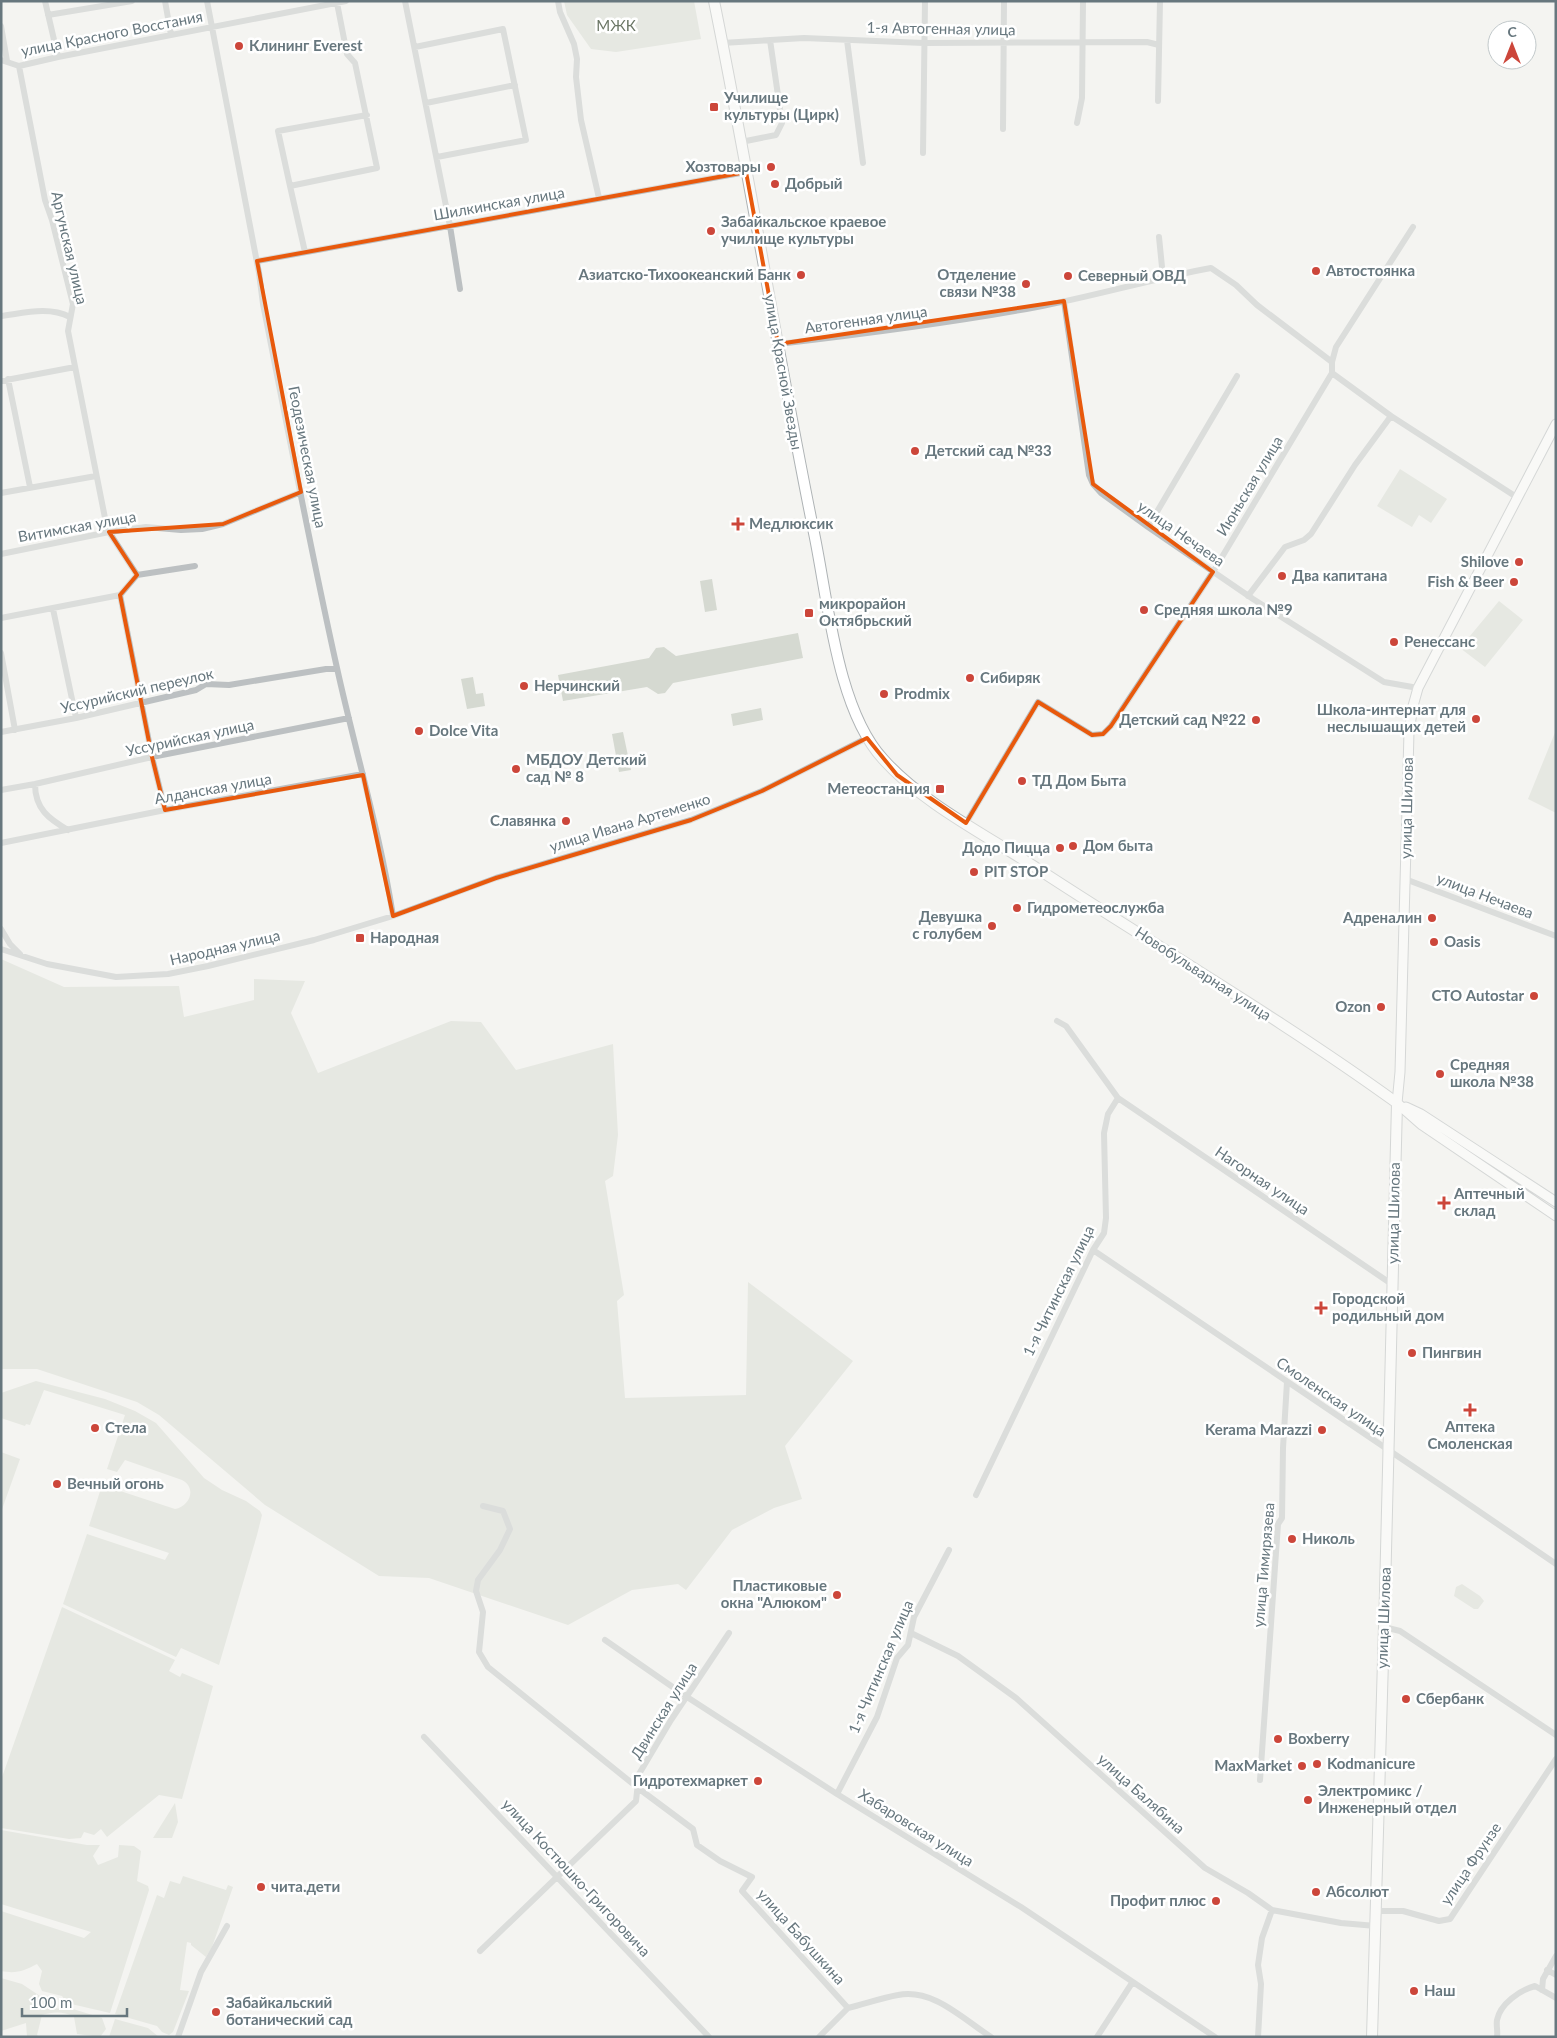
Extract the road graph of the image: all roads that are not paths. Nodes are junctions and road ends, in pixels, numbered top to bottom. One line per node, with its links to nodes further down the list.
1 (45, 1): 14 (street)
2 (132, 1): 14 (street)
3 (165, 1): 17 (street)
4 (207, 1): 16 (street, Геодезическая улица)
5 (346, 1): 13 (street, улица Красного Восстания)
6 (405, 1): 25 (street)
7 (558, 1): 41 (street)
8 (714, 1): 21 (main road, улица Красной Звезды)
9 (925, 1): 22 (street)
10 (1004, 1): 20 (street)
11 (1082, 1): 23 (street)
12 (1160, 1): 24 (street)
13 (337, 3): 16 (street, улица Красного Восстания); 32 (street)
14 (48, 15): 26 (street)
15 (1, 26): 27 (street)
16 (212, 26): 17 (street, улица Красного Восстания); 46 (street, Геодезическая улица)
17 (171, 35): 26 (street, улица Красного Восстания)
18 (770, 40): 19 (street, 1-я Автогенная улица); 21 (street, 1-я Автогенная улица); 35 (street)
19 (847, 40): 22 (street, 1-я Автогенная улица); 38 (street)
20 (1003, 42): 22 (street, 1-я Автогенная улица); 23 (street, 1-я Автогенная улица); 34 (street)
21 (722, 43): 35 (main road, улица Красной Звезды)
22 (924, 43): 36 (street)
23 (1082, 43): 24 (street, 1-я Автогенная улица); 33 (street)
24 (1159, 45): 30 (street)
25 (414, 47): 29 (street); 31 (street)
26 (58, 57): 28 (street, улица Красного Восстания)
27 (4, 60): 28 (street, улица Красного Восстания)
28 (18, 66): 51 (street, Аргунская улица)
29 (515, 85): 31 (street); 37 (street)
30 (1158, 101)
31 (426, 103): 37 (street)
32 (367, 115): 40 (street); 40 (street)
33 (1077, 123)
34 (1003, 129)
35 (741, 142): 39 (main road, улица Красной Звезды)
36 (923, 153)
37 (437, 157): 42 (street)
38 (863, 163)
39 (746, 172): 41 (street, Шилкинская улица); 52 (main road, улица Красной Звезды)
40 (290, 186): 45 (street)
41 (599, 198): 42 (street, Шилкинская улица)
42 (450, 226): 45 (street, Шилкинская улица); 48 (street)
43 (1413, 227): 53 (street)
44 (1159, 237): 47 (street)
45 (305, 252): 46 (street, Шилкинская улица)
46 (256, 261): 62 (street, Геодезическая улица)
47 (1163, 277): 49 (street, Автогенная улица); 53 (street, Автогенная улица)
48 (460, 290)
49 (1064, 301): 52 (street, Автогенная улица); 65 (street, улица Нечаева)
50 (1, 316): 51 (street)
51 (70, 317): 54 (street, Аргунская улица)
52 (778, 344): 83 (main road, улица Красной Звезды)
53 (1332, 362): 55 (street)
54 (75, 367): 57 (street); 60 (street, Аргунская улица)
55 (1332, 372): 58 (street); 69 (street, Июньская улица)
56 (1237, 376): 65 (street)
57 (4, 380): 61 (street)
58 (1391, 416): 64 (street); 72 (street)
59 (1556, 424): 64 (main road, улица Шилова)
60 (96, 476): 61 (street); 66 (street, Аргунская улица)
61 (30, 487): 63 (street)
62 (301, 492): 66 (street, Витимская улица); 76 (street, Геодезическая улица)
63 (1, 493)
64 (1518, 498): 77 (main road, улица Шилова)
65 (1148, 527): 69 (street, улица Нечаева)
66 (109, 532): 67 (street, Витимская улица); 70 (street, Аргунская улица)
67 (1, 554)
68 (195, 566): 70 (street)
69 (1213, 572): 72 (street, улица Нечаева); 89 (street, Июньская улица)
70 (136, 575): 71 (street)
71 (120, 595): 73 (street); 78 (street)
72 (1248, 596): 77 (street, улица Нечаева)
73 (54, 609): 74 (street); 79 (street)
74 (1, 618)
75 (1, 653): 81 (street)
76 (337, 669): 78 (street, Уссурийский переулок); 80 (street, Геодезическая улица)
77 (1418, 688): 92 (main road, улица Шилова)
78 (141, 703): 79 (street, Уссурийский переулок); 84 (street)
79 (76, 718): 81 (street, Уссурийский переулок)
80 (349, 718): 84 (street, Уссурийская улица); 85 (street, Геодезическая улица)
81 (15, 730): 82 (street, Уссурийский переулок)
82 (1, 732)
83 (867, 738): 89 (main road, Новобульварная улица); 93 (street, улица Ивана Артеменко)
84 (152, 757): 86 (street, Уссурийская улица); 88 (street)
85 (363, 774): 88 (street, Алданская улица); 93 (street, Геодезическая улица)
86 (36, 784): 87 (street, Уссурийская улица); 90 (street)
87 (1, 790)
88 (165, 810): 90 (street, Алданская улица)
89 (966, 823): 100 (main road, Новобульварная улица)
90 (68, 830): 91 (street, Алданская улица)
91 (1, 843)
92 (1405, 880): 95 (street, улица Нечаева); 100 (main road, улица Шилова)
93 (393, 916): 97 (street, Народная улица)
94 (1, 929): 97 (street)
95 (1556, 936)
96 (1, 948): 97 (street, Народная улица)
97 (22, 957)
98 (1057, 1021): 99 (street)
99 (1118, 1098): 103 (street, 1-я Читинская улица); 104 (street, Нагорная улица)
100 (1397, 1103): 101 (main road, Новобульварная улица); 102 (main road, Новобульварная улица); 104 (main road, улица Шилова)
101 (1556, 1202)
102 (1556, 1216)
103 (1092, 1250): 105 (street, Смоленская улица); 107 (street, 1-я Читинская улица)
104 (1392, 1285): 106 (main road, улица Шилова)
105 (1287, 1382): 106 (street, Смоленская улица); 119 (street, улица Тимирязева)
106 (1389, 1450): 110 (street, Смоленская улица); 111 (main road, улица Шилова)
107 (976, 1494)
108 (483, 1506): 120 (street, улица Бабушкина)
109 (949, 1550): 113 (street, 1-я Читинская улица)
110 (1556, 1564)
111 (1384, 1627): 116 (street); 124 (main road, улица Шилова)
112 (728, 1633): 115 (street, Двинская улица)
113 (911, 1633): 121 (street, 1-я Читинская улица); 123 (street, улица Балябина)
114 (605, 1640): 115 (street, Хабаровская улица)
115 (687, 1697): 120 (street, Двинская улица); 121 (street, Хабаровская улица)
116 (1556, 1735)
117 (424, 1737): 122 (street, улица Костюшко-Григоровича)
118 (1556, 1759): 124 (street, улица Фрунзе)
119 (1260, 1780)
120 (638, 1788): 122 (street, Двинская улица); 134 (street, улица Бабушкина)
121 (836, 1794): 131 (street, Хабаровская улица)
122 (557, 1877): 127 (street, Двинская улица); 136 (street, улица Костюшко-Григоровича)
123 (1272, 1910): 126 (street, улица Балябина); 141 (street)
124 (1376, 1910): 126 (main road, улица Шилова)
125 (227, 1926): 135 (street)
126 (1376, 1926): 142 (main road, улица Шилова)
127 (480, 1952)
128 (1556, 1956): 129 (street)
129 (1547, 1970): 130 (street); 132 (street)
130 (1556, 1975)
131 (1132, 1983): 139 (street); 140 (street, Хабаровская улица)
132 (1542, 1990): 133 (street); 143 (street)
133 (1556, 1998)
134 (848, 2008): 137 (street); 138 (street)
135 (178, 2037)
136 (709, 2037)
137 (819, 2037)
138 (991, 2037)
139 (1097, 2037)
140 (1215, 2037)
141 (1258, 2037)
142 (1372, 2037)
143 (1497, 2037)

